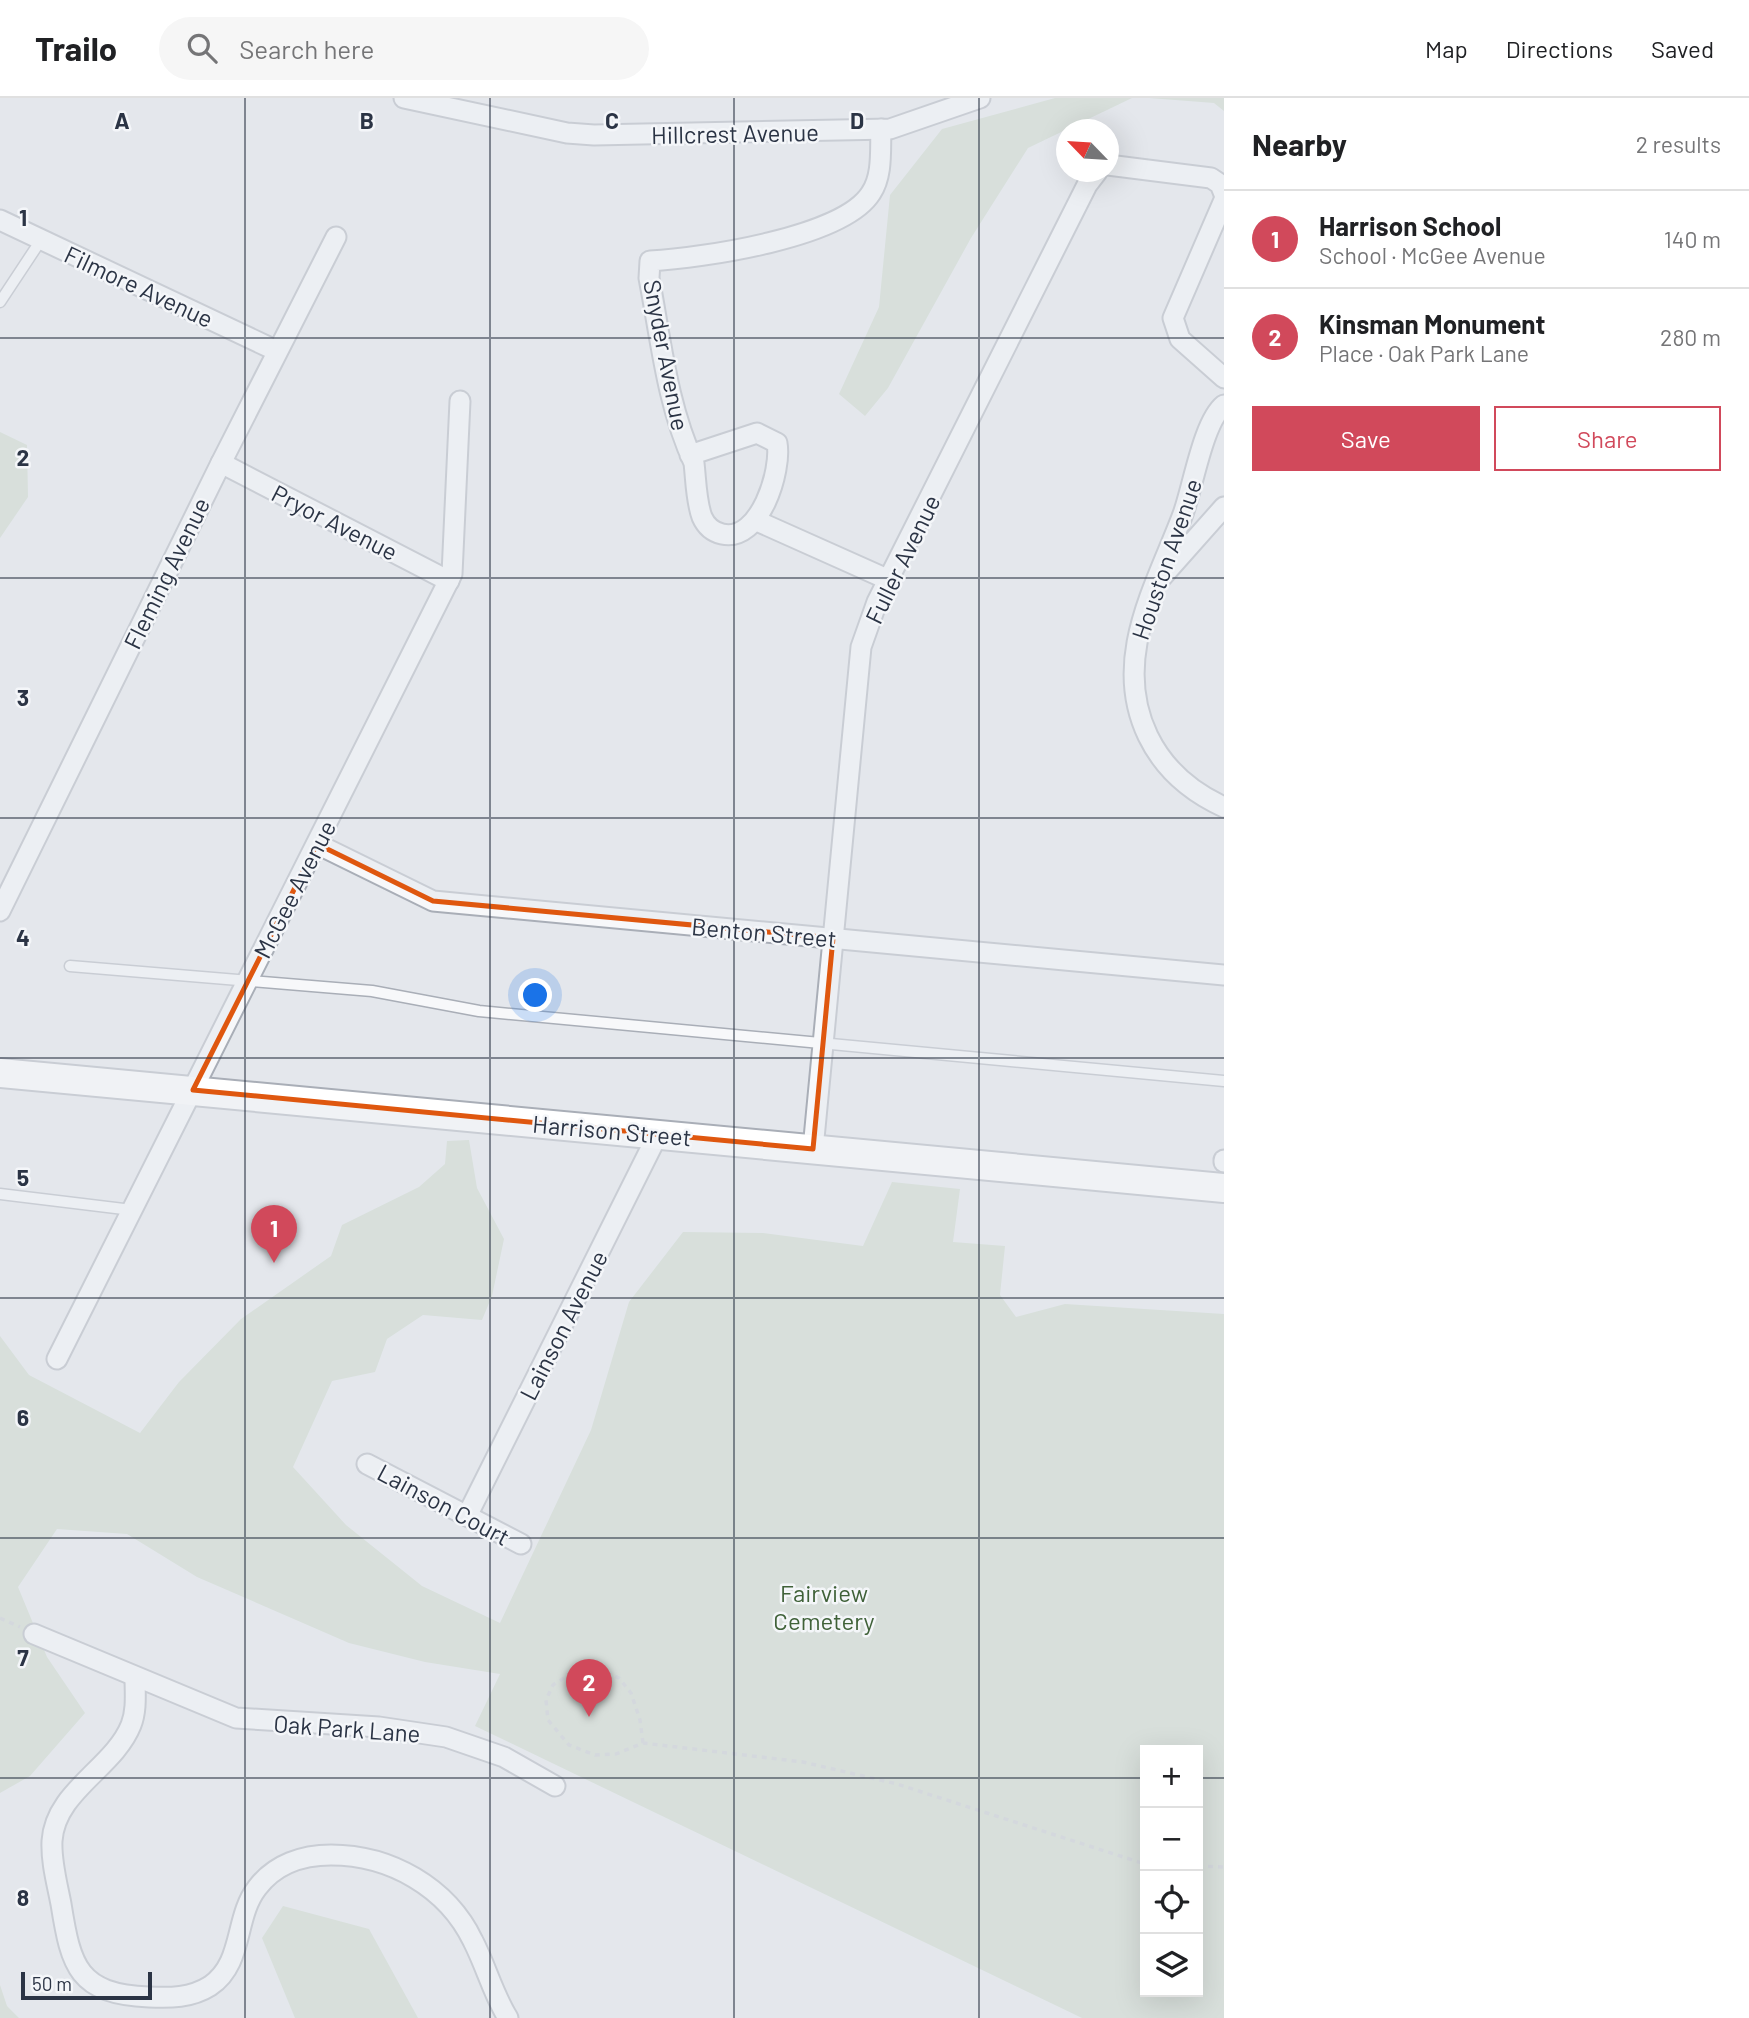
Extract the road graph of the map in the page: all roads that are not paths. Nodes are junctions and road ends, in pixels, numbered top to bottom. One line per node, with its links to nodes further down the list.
1 (404, 98): 3 (street, Hillcrest Avenue)
2 (980, 98): 3 (street, Hillcrest Avenue)
3 (881, 130): 16 (street, Snyder Avenue)
4 (1119, 166): 6 (street)
5 (1089, 182): 20 (street, Fuller Avenue)
6 (1224, 194)
7 (1224, 200): 13 (street)
8 (0, 220): 10 (street, Filmore Avenue)
9 (336, 237): 12 (street, Fleming Avenue)
10 (41, 240): 11 (lane); 12 (street, Filmore Avenue)
11 (0, 302)
12 (277, 351): 17 (street, Fleming Avenue)
13 (1224, 378)
14 (460, 401): 22 (street, McGee Avenue)
15 (1224, 405): 21 (street, Houston Avenue)
16 (691, 455): 19 (street); 19 (street)
17 (220, 463): 22 (street, Pryor Avenue); 25 (street, Fleming Avenue)
18 (1224, 507): 21 (street)
19 (757, 521): 20 (street)
20 (889, 580): 26 (street, Fuller Avenue)
21 (1158, 580): 23 (street, Houston Avenue)
22 (449, 581): 24 (street, McGee Avenue)
23 (1224, 807)
24 (317, 844): 26 (street, Benton Street); 29 (street, McGee Avenue)
25 (0, 911)
26 (833, 938): 28 (street, Benton Street); 30 (street, Fuller Avenue)
27 (70, 966): 29 (lane)
28 (1224, 975)
29 (247, 979): 30 (lane); 33 (street, McGee Avenue)
30 (823, 1042): 32 (lane); 35 (street, Fuller Avenue)
31 (0, 1073): 33 (street, Harrison Street)
32 (1224, 1081)
33 (193, 1090): 34 (street, Harrison Street); 38 (street, McGee Avenue)
34 (658, 1134): 35 (street, Harrison Street); 41 (street, Lainson Avenue)
35 (813, 1149): 36 (street, Harrison Street)
36 (1224, 1188)
37 (0, 1194): 38 (lane)
38 (132, 1210): 39 (street, McGee Avenue)
39 (57, 1359)
40 (367, 1464): 41 (street, Lainson Court)
41 (467, 1516): 42 (street, Lainson Court)
42 (522, 1544)
43 (34, 1634): 44 (street, Oak Park Lane)
44 (135, 1677): 45 (street, Oak Park Lane); 46 (street)
45 (555, 1786)
46 (508, 2018)

